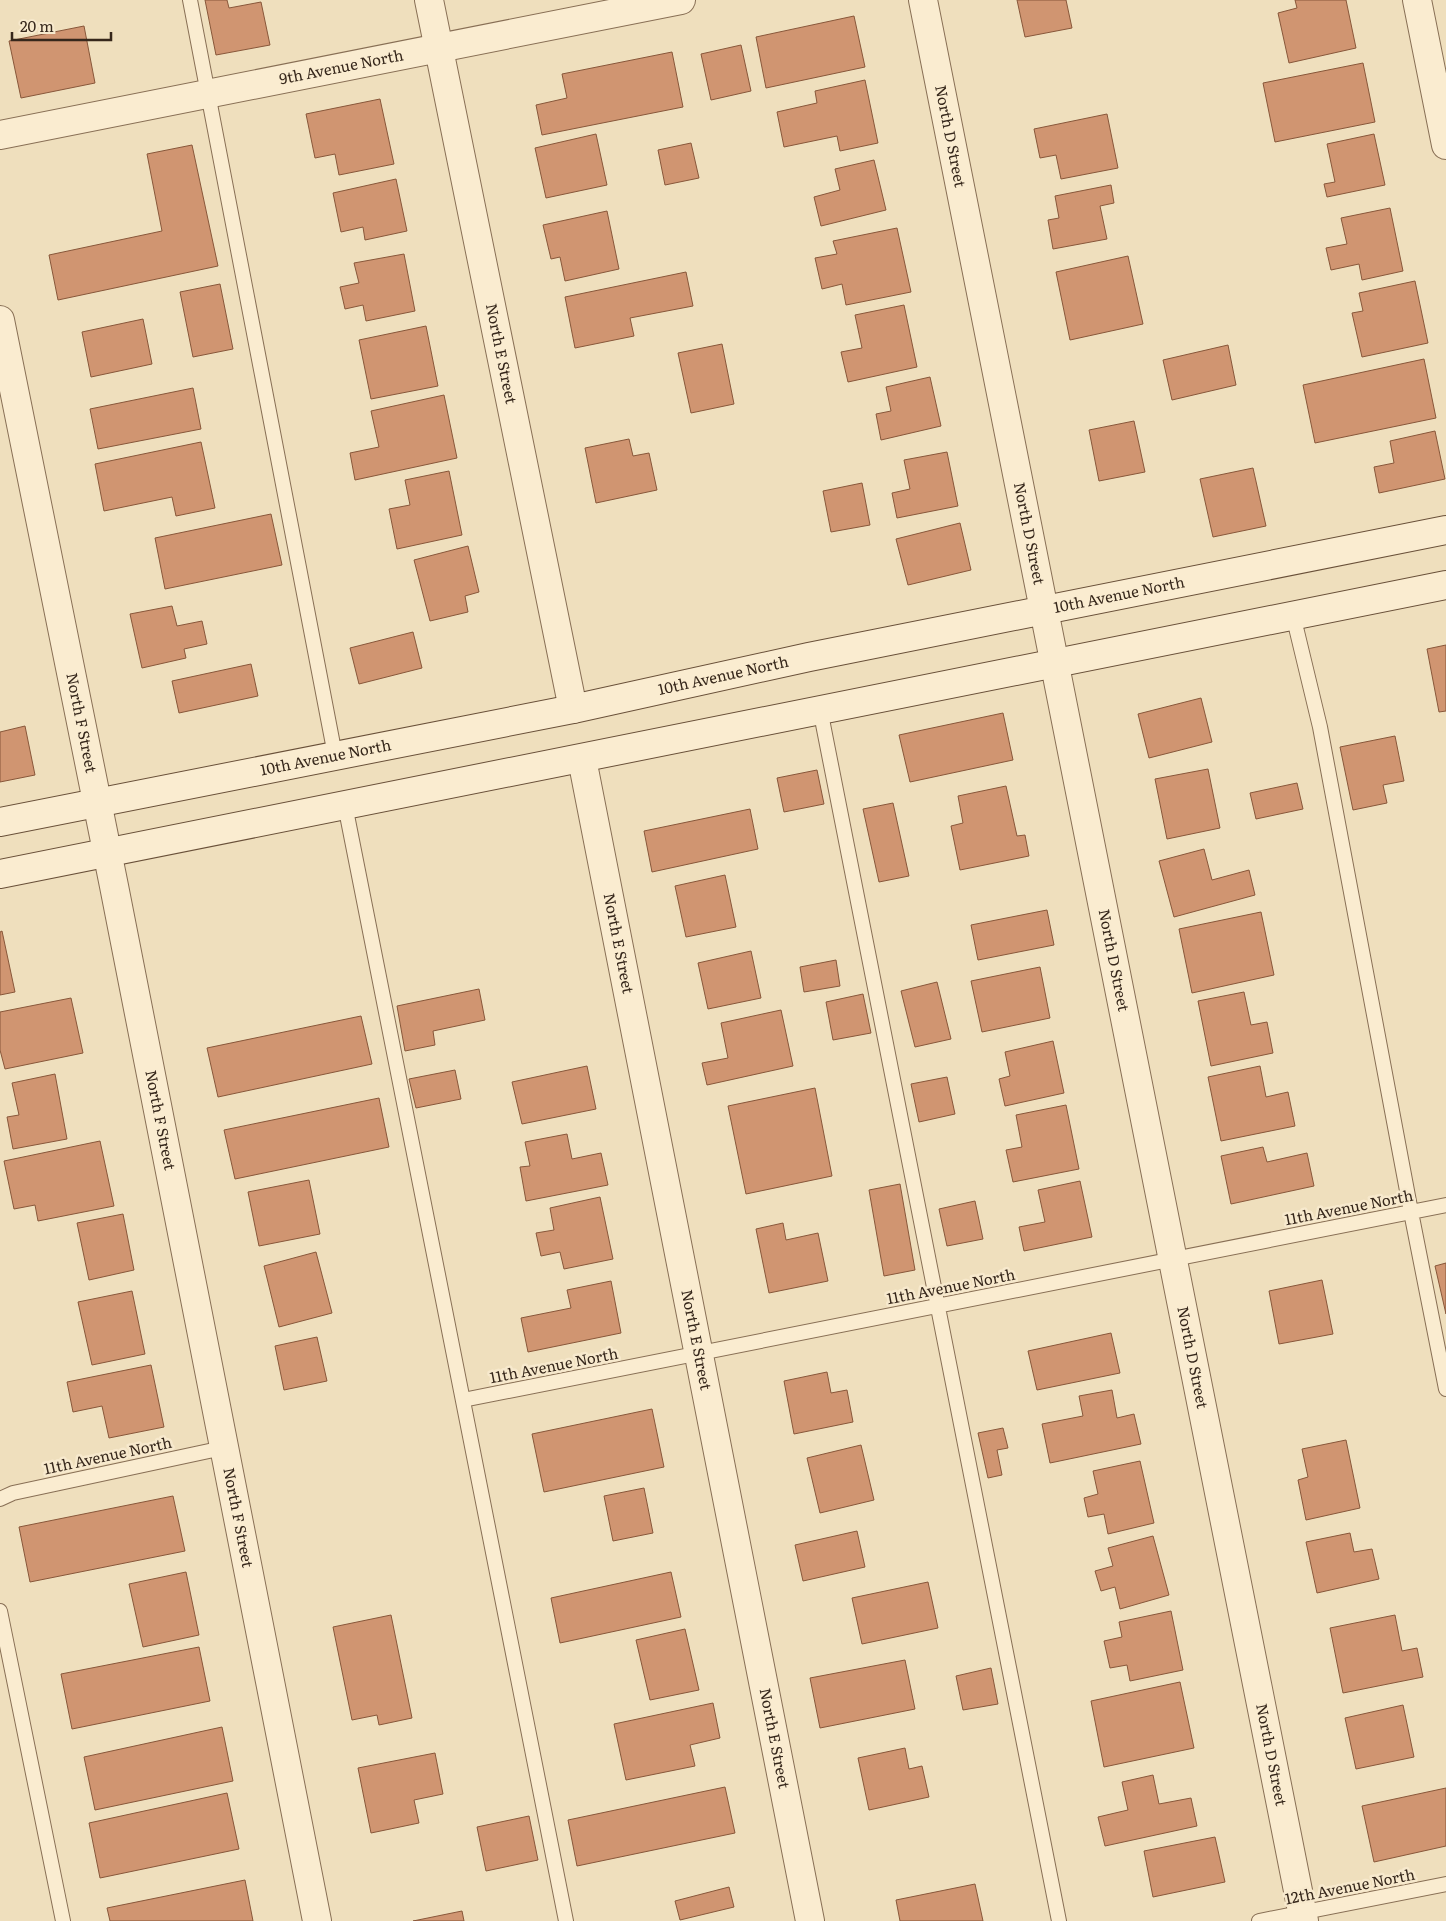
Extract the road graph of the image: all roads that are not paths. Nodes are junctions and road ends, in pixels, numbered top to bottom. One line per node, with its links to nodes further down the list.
1 (190, 0): 7 (lane)
2 (429, 0): 6 (street, North E Street)
3 (681, 0): 6 (street, 9th Avenue North)
4 (923, 0): 13 (street, North D Street)
5 (1417, 0): 9 (street)
6 (439, 48): 7 (street, 9th Avenue North); 16 (street, North E Street)
7 (208, 94): 8 (street, 9th Avenue North); 18 (lane)
8 (0, 135)
9 (1446, 145)
10 (0, 320): 20 (street, North F Street)
11 (1446, 530): 13 (street, 10th Avenue North)
12 (1446, 584): 14 (street)
13 (1044, 610): 15 (street, North D Street); 16 (street, 10th Avenue North)
14 (1292, 615): 15 (street); 26 (lane)
15 (1055, 662): 17 (street); 27 (street, North D Street)
16 (573, 709): 18 (street, 10th Avenue North)
17 (820, 709): 19 (street); 28 (lane)
18 (335, 755): 20 (street, 10th Avenue North)
19 (582, 759): 21 (street); 29 (street, North E Street)
20 (97, 802): 22 (street, 10th Avenue North); 23 (street, North F Street)
21 (345, 806): 23 (street); 31 (lane)
22 (0, 822)
23 (107, 853): 24 (street); 32 (street, North F Street)
24 (0, 874)
25 (1446, 1205): 26 (lane, 11th Avenue North)
26 (1411, 1212): 27 (lane, 11th Avenue North); 30 (lane)
27 (1173, 1259): 28 (lane, 11th Avenue North); 36 (street, North D Street)
28 (937, 1306): 29 (lane, 11th Avenue North); 41 (lane)
29 (698, 1354): 31 (lane, 11th Avenue North); 40 (street, North E Street)
30 (1446, 1389)
31 (463, 1400): 39 (lane)
32 (223, 1448): 33 (lane, 11th Avenue North); 38 (street, North F Street)
33 (0, 1499)
34 (0, 1611): 37 (lane)
35 (1446, 1884): 36 (lane, 12th Avenue North)
36 (1303, 1917): 42 (lane, 12th Avenue North)
37 (63, 1921)
38 (317, 1921)
39 (566, 1921)
40 (810, 1921)
41 (1059, 1921)
42 (1259, 1921)

